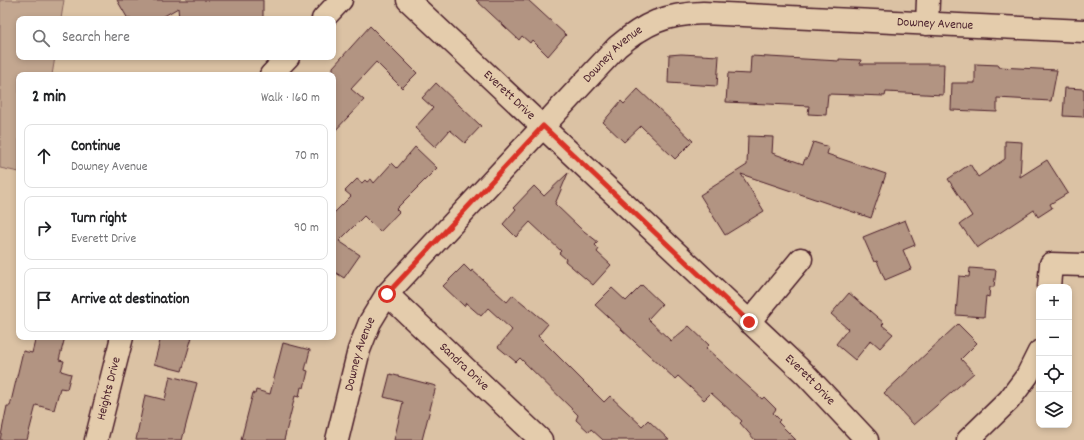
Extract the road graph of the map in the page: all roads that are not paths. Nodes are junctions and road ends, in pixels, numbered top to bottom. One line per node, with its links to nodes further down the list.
1 (341, 0): 5 (street)
2 (408, 0): 10 (street, Everett Drive)
3 (928, 0): 6 (street)
4 (703, 7): 6 (street, Downey Avenue); 10 (street, Downey Avenue)
5 (326, 16)
6 (927, 24): 7 (street, Downey Avenue)
7 (1084, 31)
8 (285, 60): 9 (street)
9 (274, 72)
10 (543, 126): 14 (street, Downey Avenue); 15 (street, Everett Drive)
11 (801, 259): 15 (street)
12 (1084, 265): 13 (street)
13 (1049, 284)
14 (387, 294): 19 (street, Downey Avenue); 20 (street, Sandra Drive)
15 (749, 322): 21 (street, Everett Drive)
16 (121, 340): 18 (street, Heights Drive)
17 (1037, 356): 22 (street)
18 (96, 440)
19 (337, 440)
20 (541, 440)
21 (867, 440)
22 (968, 440)

